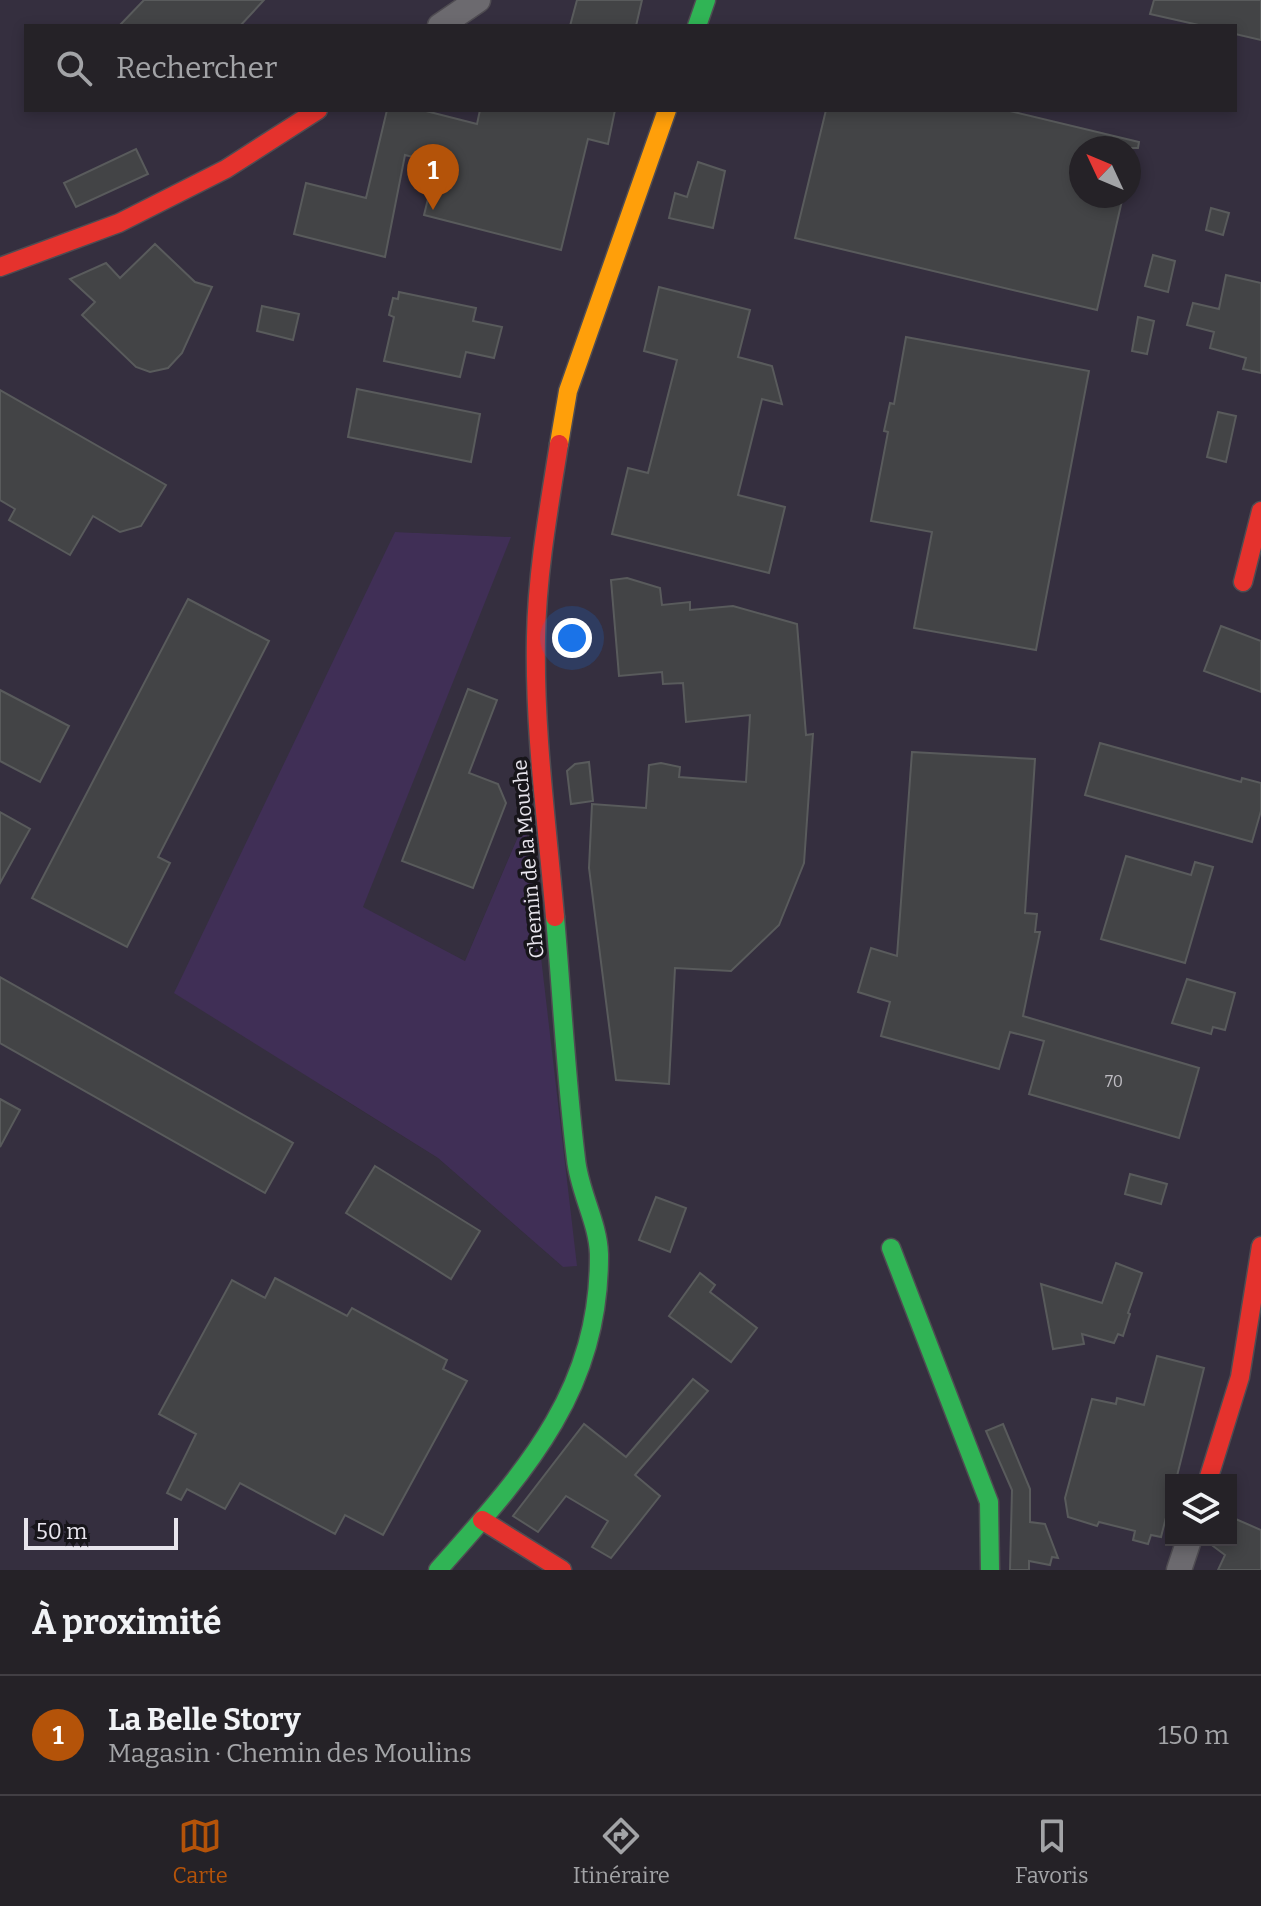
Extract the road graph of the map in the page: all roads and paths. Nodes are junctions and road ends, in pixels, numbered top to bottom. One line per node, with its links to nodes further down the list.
1 (478, 0): 3 (street)
2 (706, 0): 4 (street)
3 (443, 24)
4 (698, 24)
5 (315, 112): 7 (street)
6 (666, 112): 13 (street, Chemin de la Mouche)
7 (0, 267)
8 (1261, 511): 9 (street)
9 (1243, 582)
10 (1261, 1246): 12 (street)
11 (891, 1248): 17 (street)
12 (1210, 1474)
13 (482, 1520): 15 (street, Chemin de la Mouche); 16 (street)
14 (1187, 1546): 18 (street)
15 (438, 1570)
16 (562, 1570)
17 (990, 1570)
18 (1179, 1570)

